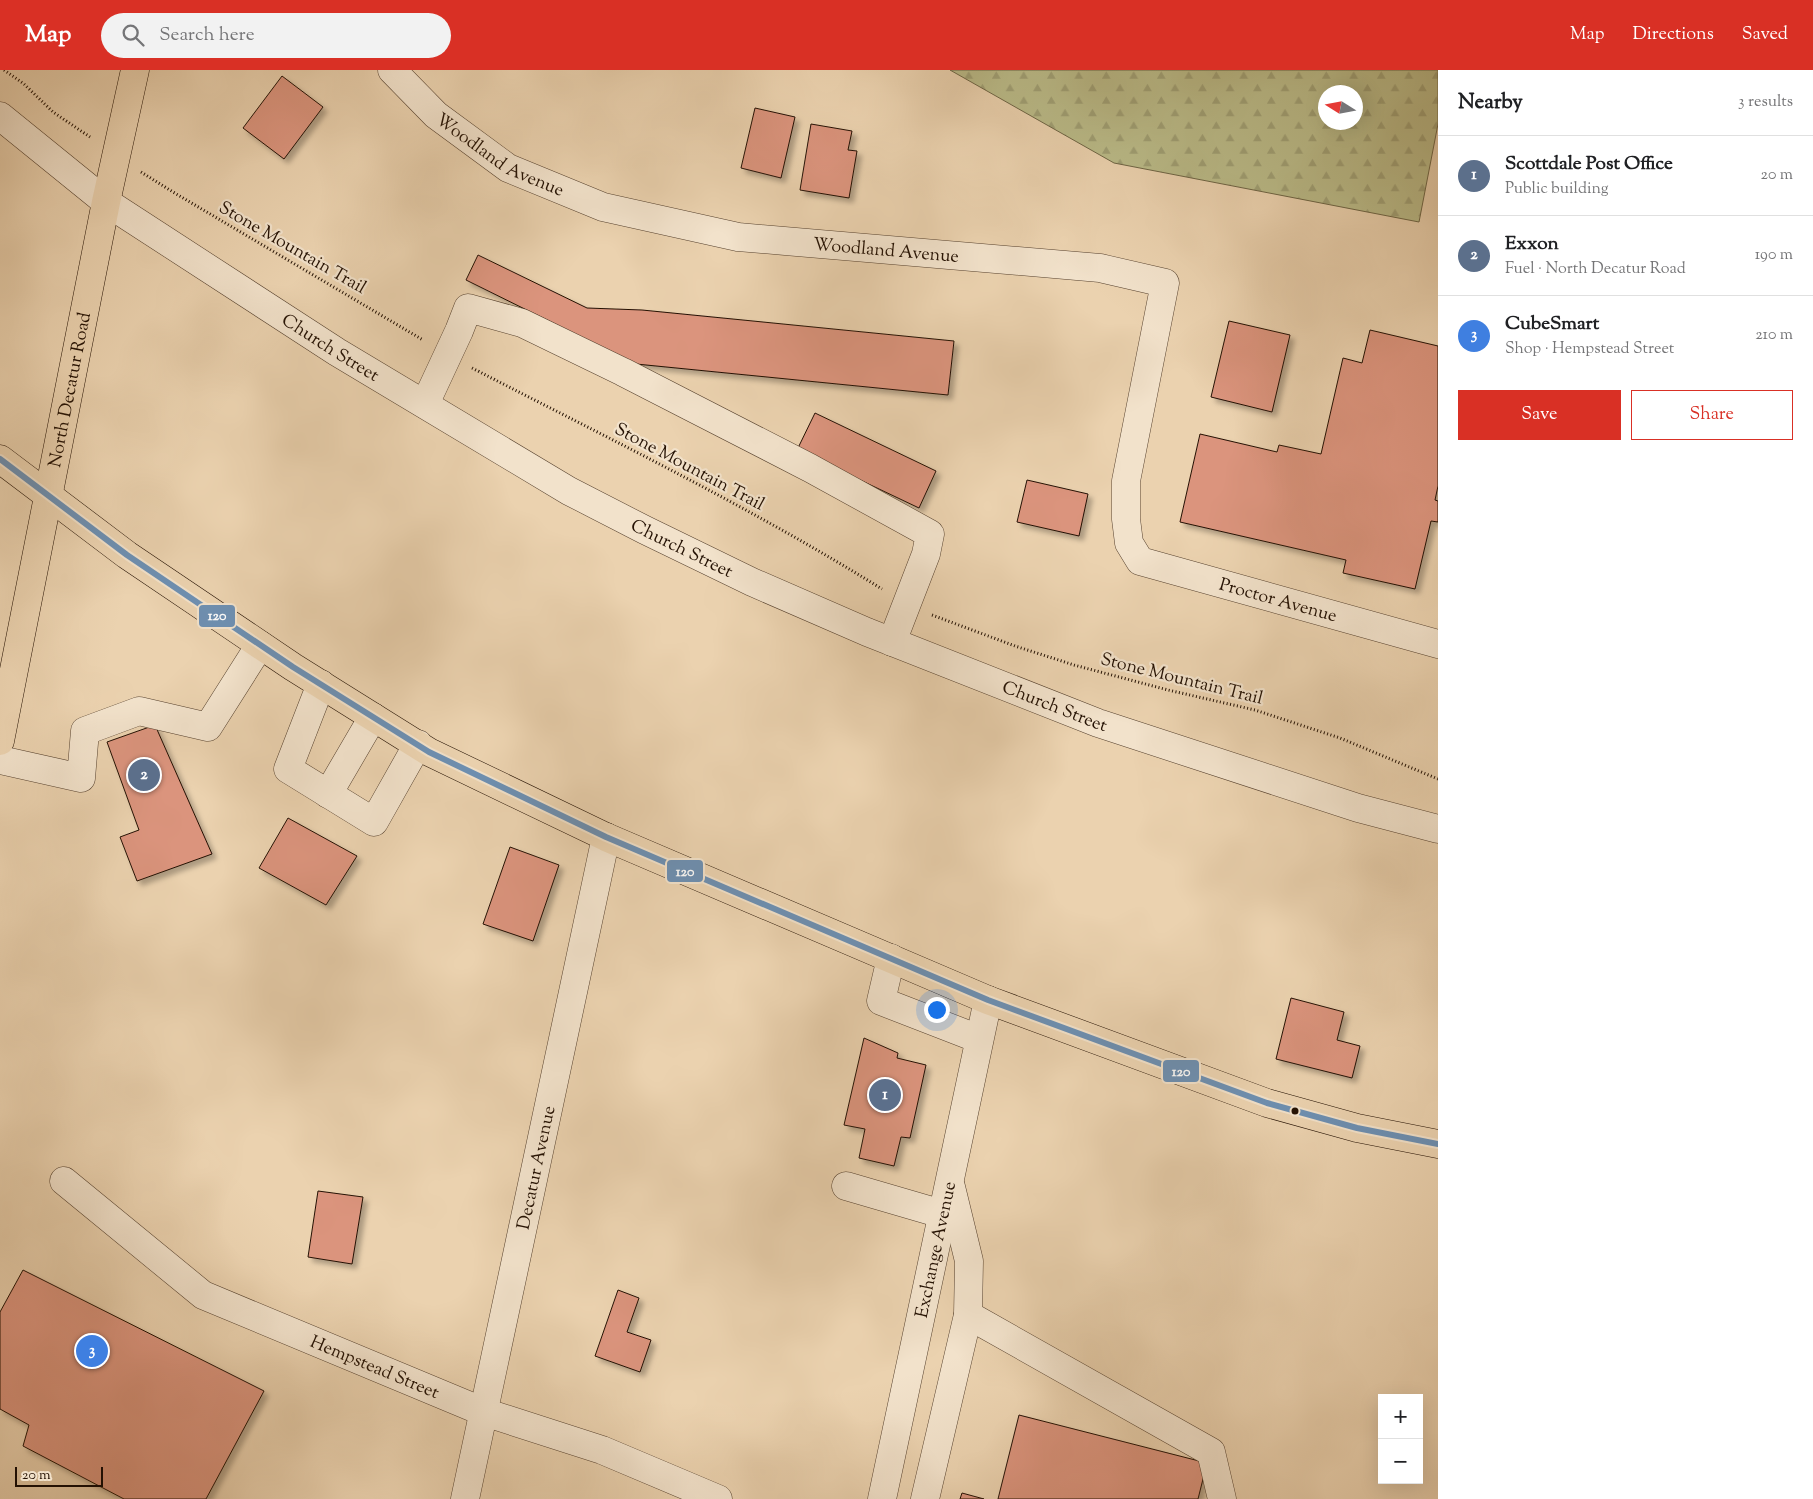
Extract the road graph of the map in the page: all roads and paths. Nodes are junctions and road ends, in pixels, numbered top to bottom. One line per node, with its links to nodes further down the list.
1 (4, 70): 5 (path)
2 (135, 70): 7 (main road, North Decatur Road)
3 (392, 70): 13 (street, Woodland Avenue)
4 (0, 116): 7 (street, Church Street)
5 (69, 123)
6 (143, 174): 8 (path, Stone Mountain Trail)
7 (106, 202): 10 (street, Church Street); 12 (main road, North Decatur Road)
8 (430, 344)
9 (466, 365): 14 (path, Stone Mountain Trail)
10 (425, 404): 16 (street, Church Street); 16 (street)
11 (0, 459): 12 (main road)
12 (48, 496): 18 (main road); 20 (main road, North Decatur Road)
13 (1129, 543): 17 (street, Proctor Avenue)
14 (888, 593)
15 (926, 613): 25 (path, Stone Mountain Trail)
16 (892, 642): 27 (street, Church Street)
17 (1438, 644)
18 (260, 645): 19 (main road); 24 (street)
19 (321, 684): 21 (main road); 26 (street)
20 (4, 696): 22 (main road, North Decatur Road)
21 (373, 717): 23 (main road); 26 (street)
22 (0, 741)
23 (418, 744): 26 (street); 28 (main road)
24 (0, 760)
25 (1438, 779)
26 (328, 794)
27 (1438, 829)
28 (606, 837): 29 (main road); 38 (street, Decatur Avenue)
29 (891, 958): 30 (main road); 31 (street)
30 (988, 1000): 31 (street, Exchange Avenue); 32 (main road)
31 (980, 1039): 33 (street, Exchange Avenue)
32 (1438, 1144)
33 (949, 1180): 36 (street, Exchange Avenue); 37 (street)
34 (64, 1181): 38 (street, Hempstead Street)
35 (846, 1186): 36 (street)
36 (942, 1214): 41 (street, Exchange Avenue)
37 (968, 1315): 42 (street); 43 (street)
38 (484, 1412): 39 (street, Decatur Avenue); 40 (street, Hempstead Street)
39 (465, 1499)
40 (718, 1499)
41 (882, 1499)
42 (925, 1499)
43 (1222, 1499)

